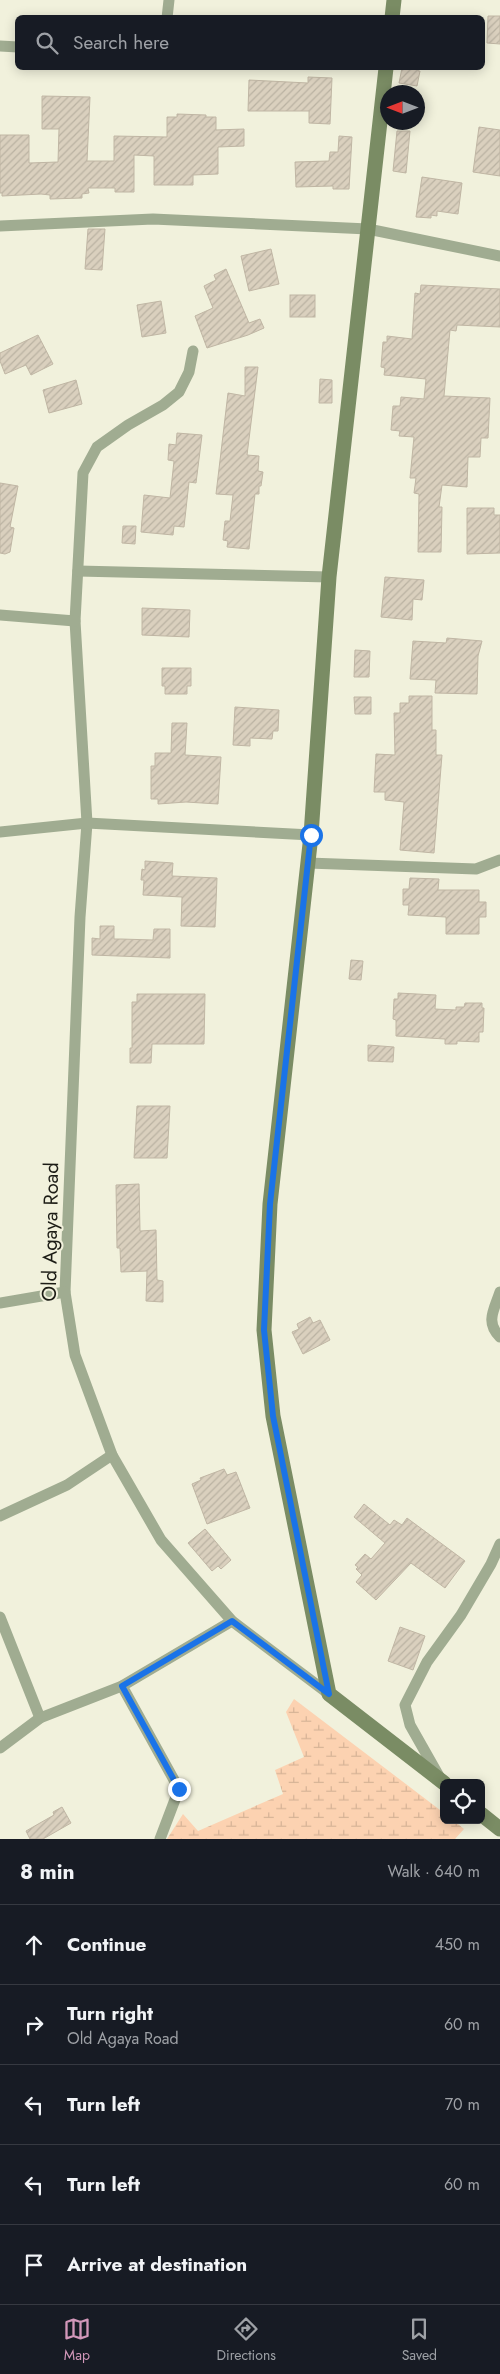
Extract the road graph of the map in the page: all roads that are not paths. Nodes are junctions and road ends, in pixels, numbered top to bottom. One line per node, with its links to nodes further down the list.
1 (169, 0): 3 (street)
2 (394, 0): 4 (street)
3 (168, 15)
4 (392, 15)
5 (0, 46): 6 (street)
6 (15, 47)
7 (386, 70): 9 (street)
8 (0, 226): 9 (street)
9 (368, 229): 10 (street); 13 (street)
10 (500, 256)
11 (193, 351): 12 (street, Old Agaya Road)
12 (78, 571): 13 (street); 15 (street, Old Agaya Road)
13 (329, 577): 18 (street)
14 (0, 615): 15 (street)
15 (75, 621): 16 (street, Old Agaya Road)
16 (87, 823): 17 (street); 18 (street); 21 (street, Old Agaya Road)
17 (0, 832)
18 (311, 835): 20 (street)
19 (500, 860): 20 (street)
20 (308, 863): 31 (street)
21 (65, 1292): 23 (street); 25 (street, Old Agaya Road)
22 (500, 1292): 24 (street)
23 (0, 1303)
24 (500, 1337)
25 (112, 1455): 26 (street); 29 (street, Old Agaya Road)
26 (0, 1516)
27 (500, 1544): 34 (street)
28 (0, 1617): 32 (street)
29 (232, 1621): 30 (street); 31 (street, Old Agaya Road)
30 (122, 1686): 32 (street); 38 (street)
31 (329, 1694): 35 (street)
32 (40, 1718): 33 (street)
33 (0, 1748)
34 (441, 1779)
35 (440, 1781)
36 (485, 1817): 37 (street)
37 (500, 1829)
38 (160, 1839)

